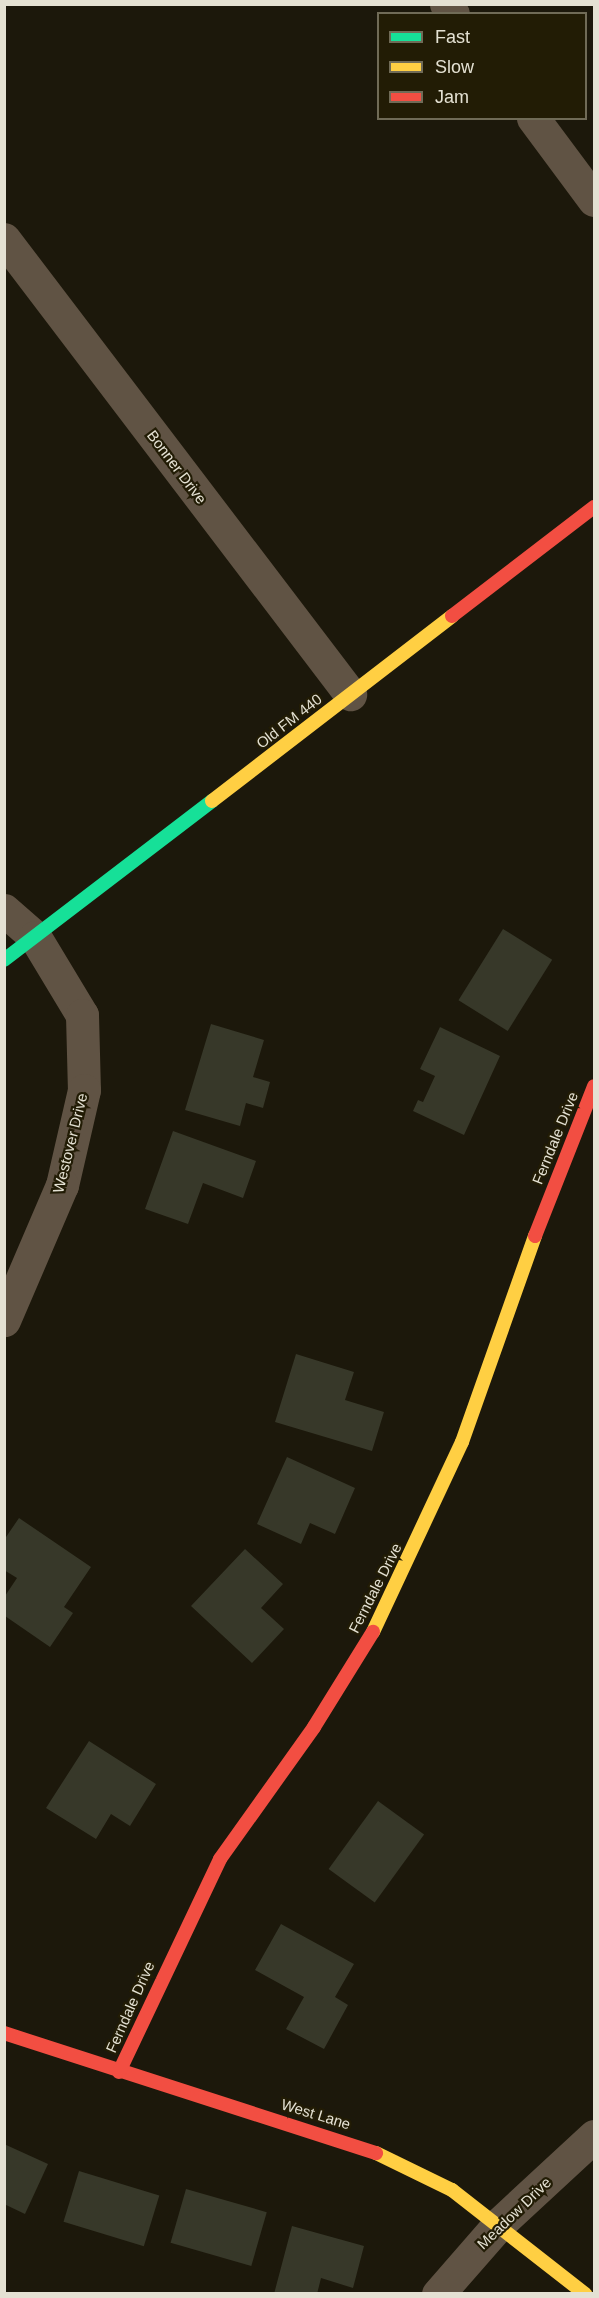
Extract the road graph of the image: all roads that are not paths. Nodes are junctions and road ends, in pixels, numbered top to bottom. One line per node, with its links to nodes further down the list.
1 (534, 120): 2 (street)
2 (594, 200)
3 (4, 239): 5 (street, Bonner Drive)
4 (594, 507): 5 (street, Old FM 440)
5 (350, 694): 7 (street, Old FM 440)
6 (4, 910): 7 (street, Westover Drive)
7 (35, 937): 8 (street, Old FM 440); 10 (street, Westover Drive)
8 (4, 960)
9 (594, 1086): 12 (street, Ferndale Drive)
10 (4, 1320)
11 (4, 2033): 12 (street, West Lane)
12 (119, 2072): 14 (street, West Lane)
13 (594, 2136): 14 (street, Meadow Drive)
14 (500, 2223): 15 (street, Meadow Drive); 16 (street, West Lane)
15 (438, 2294)
16 (585, 2294)

